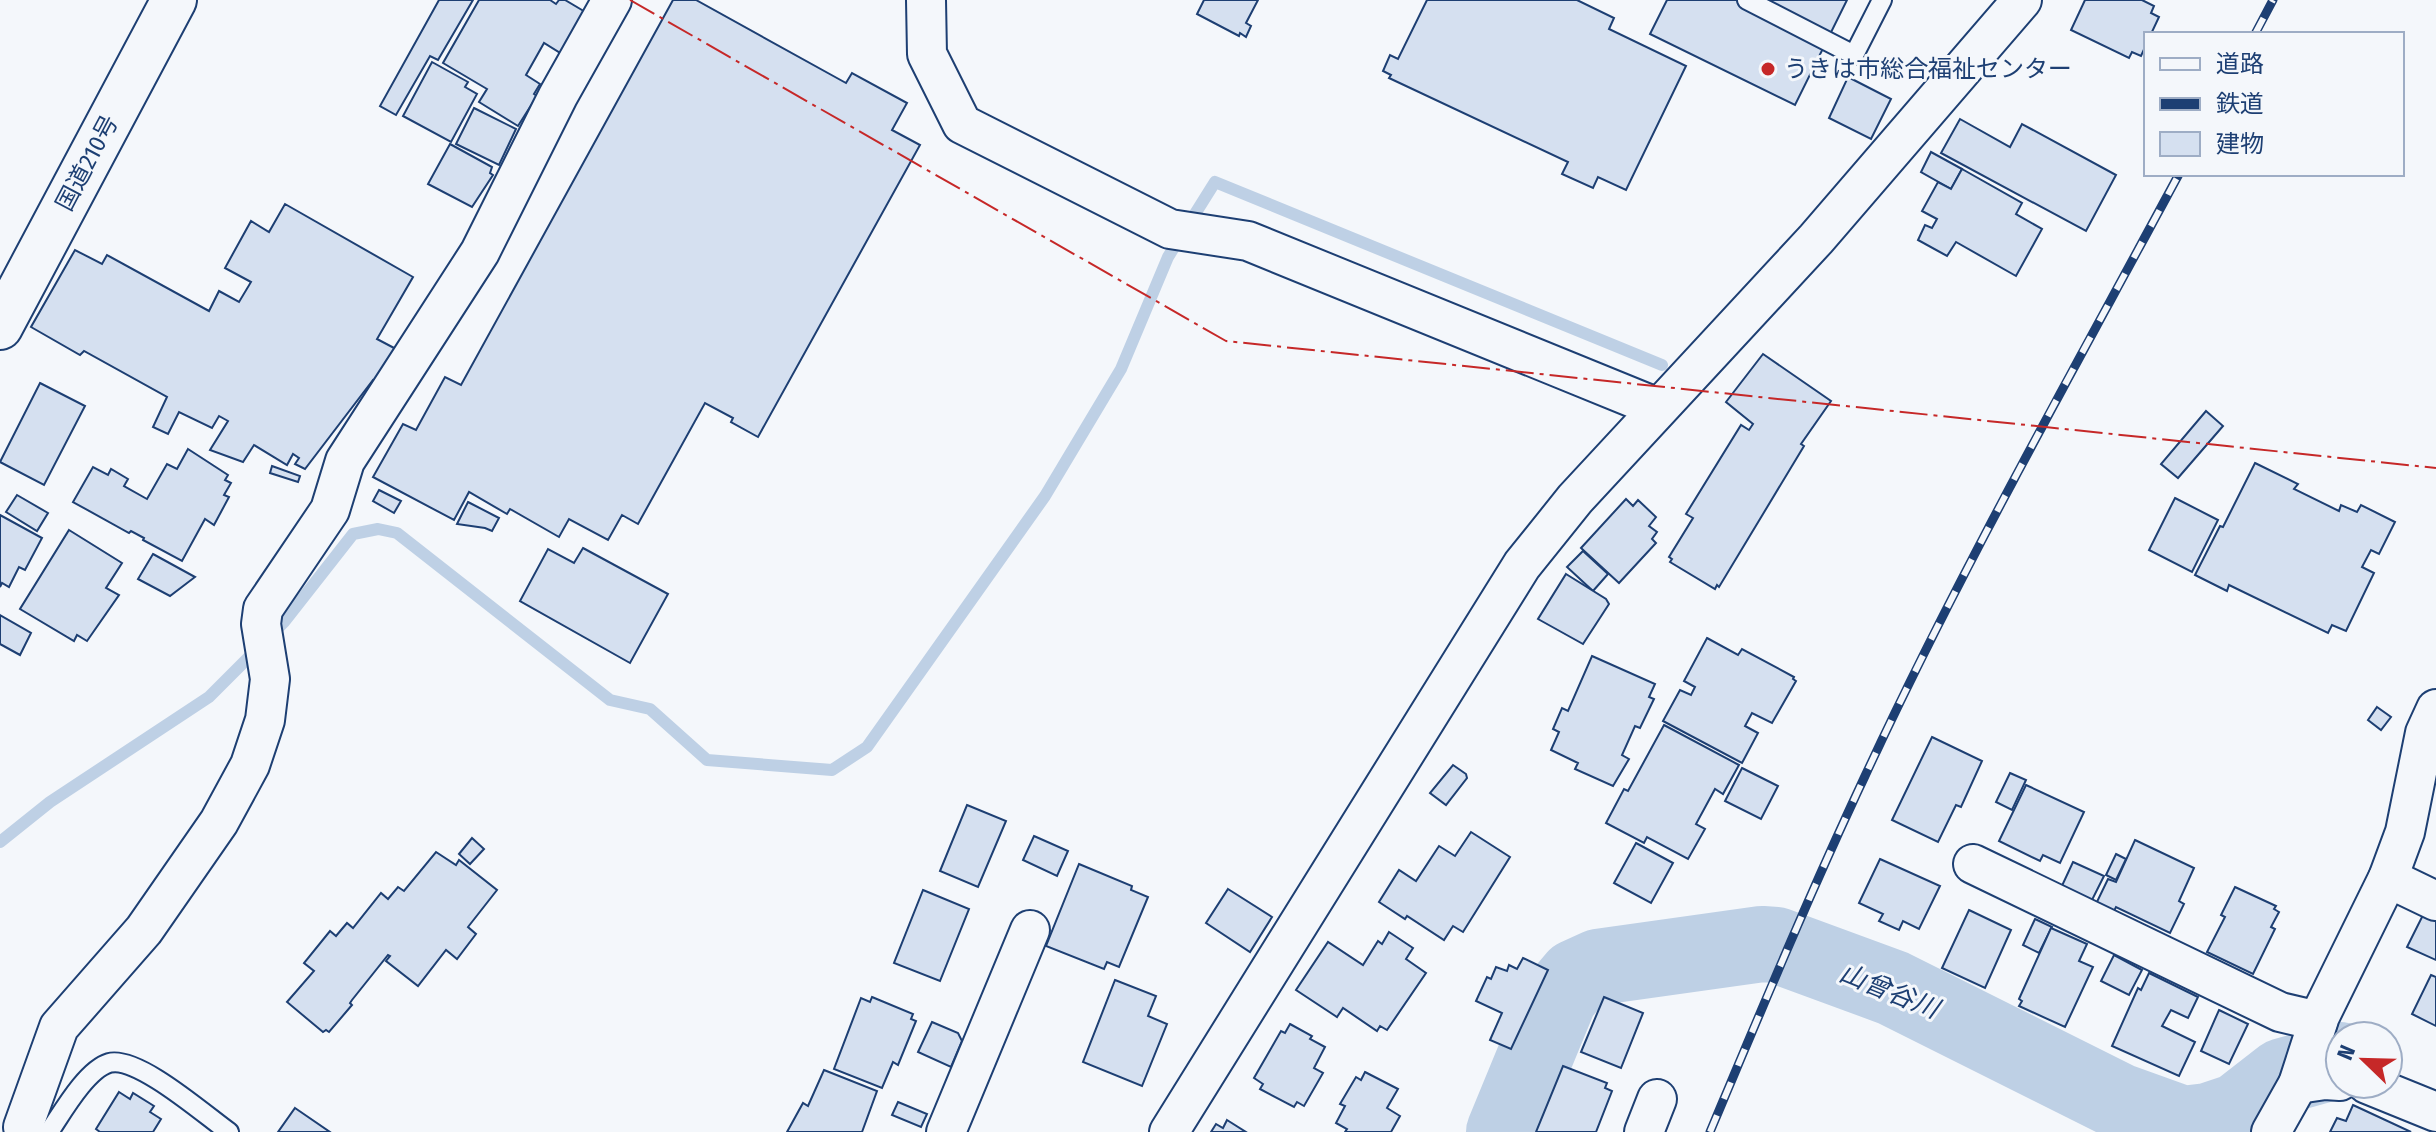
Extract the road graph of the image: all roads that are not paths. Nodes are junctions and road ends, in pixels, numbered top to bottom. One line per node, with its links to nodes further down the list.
1 (174, 0): 7 (highway, 国道210号)
2 (612, 0): 18 (street)
3 (926, 0): 8 (street)
4 (1747, 0): 5 (lane)
5 (1882, 0)
6 (2022, 0): 8 (street)
7 (0, 327)
8 (1658, 408): 21 (street)
9 (2436, 709): 11 (street)
10 (1973, 864): 14 (street)
11 (2388, 878): 12 (street); 14 (street)
12 (2436, 901)
13 (1030, 930): 20 (street)
14 (2307, 1055): 15 (street); 22 (street)
15 (2324, 1079)
16 (2404, 1099): 17 (street)
17 (2436, 1112)
18 (26, 1126): 19 (lane)
19 (229, 1132)
20 (946, 1132)
21 (1169, 1132)
22 (2271, 1132)

